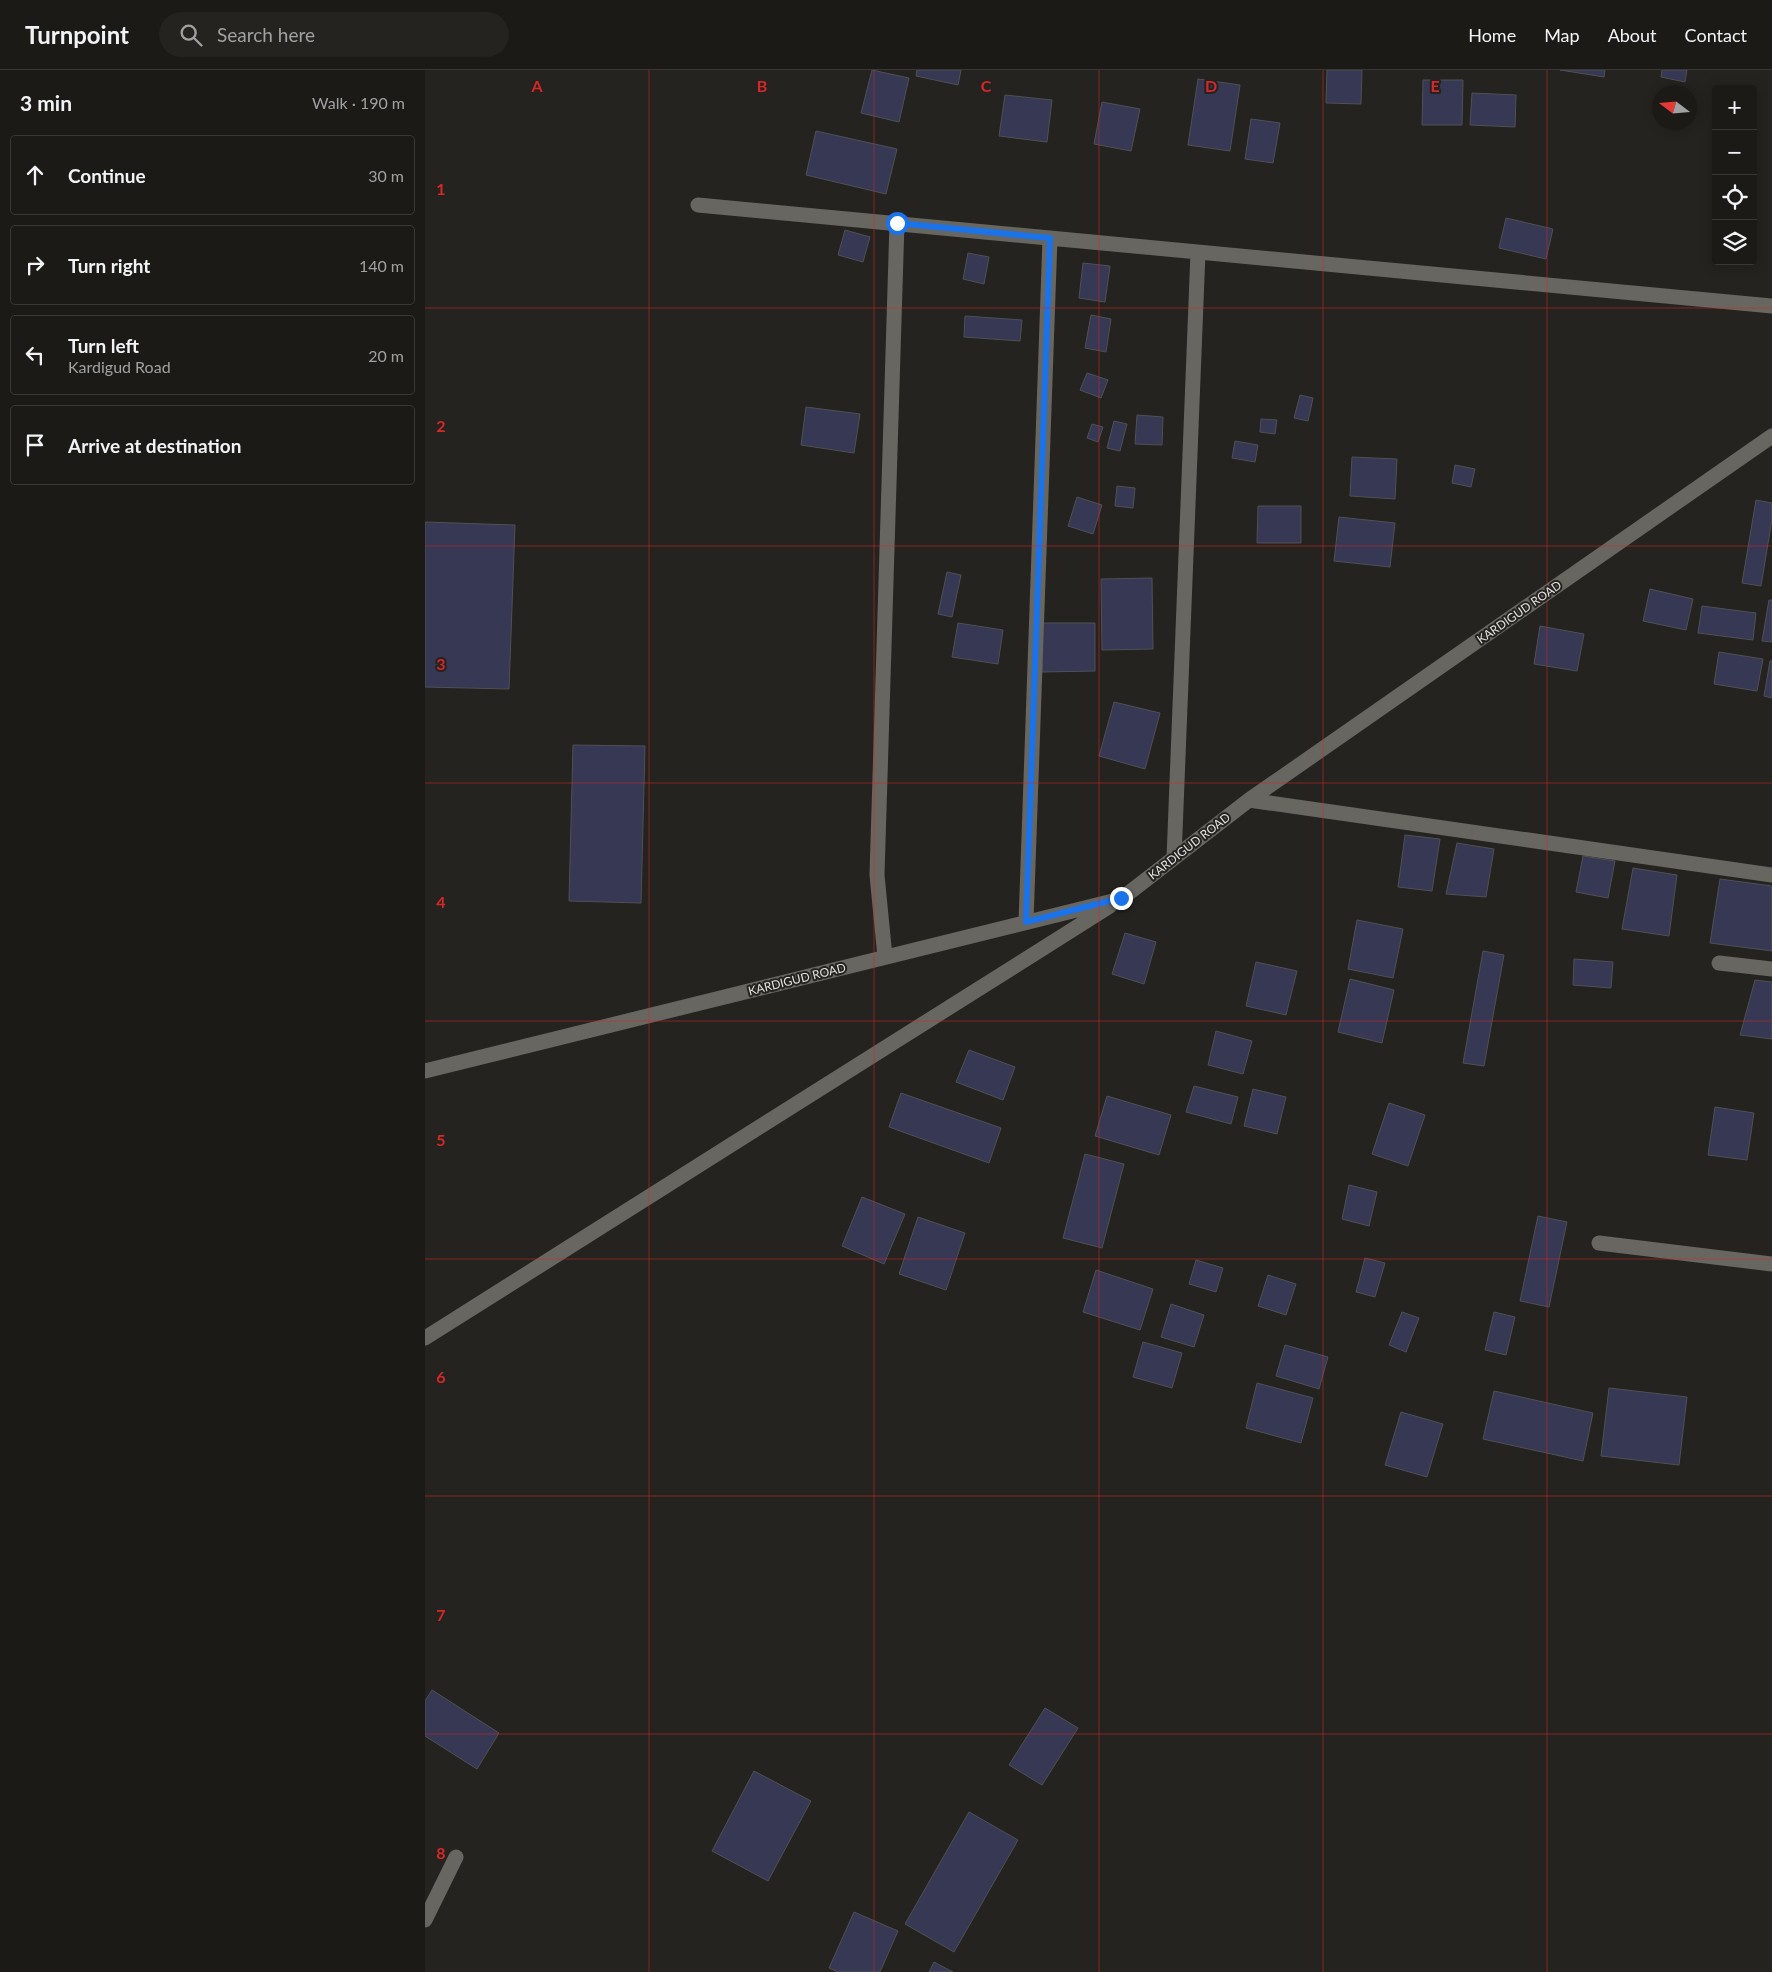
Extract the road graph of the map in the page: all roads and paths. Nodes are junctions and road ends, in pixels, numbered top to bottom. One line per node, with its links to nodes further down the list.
1 (698, 205): 2 (street)
2 (897, 223): 3 (street); 12 (street)
3 (1050, 238): 4 (street); 11 (street)
4 (1198, 252): 5 (street); 8 (street)
5 (1772, 306)
6 (1772, 436): 7 (street, KARDIGUD ROAD)
7 (1249, 800): 8 (street, KARDIGUD ROAD); 9 (street)
8 (1174, 858): 10 (street, KARDIGUD ROAD)
9 (1772, 875)
10 (1121, 898): 11 (street, KARDIGUD ROAD); 18 (street)
11 (1026, 922): 12 (street, KARDIGUD ROAD)
12 (885, 957): 15 (street, KARDIGUD ROAD)
13 (1719, 963): 14 (street)
14 (1772, 969)
15 (425, 1071)
16 (1599, 1243): 17 (street)
17 (1772, 1264)
18 (425, 1338)
19 (456, 1857): 20 (street)
20 (425, 1920)

